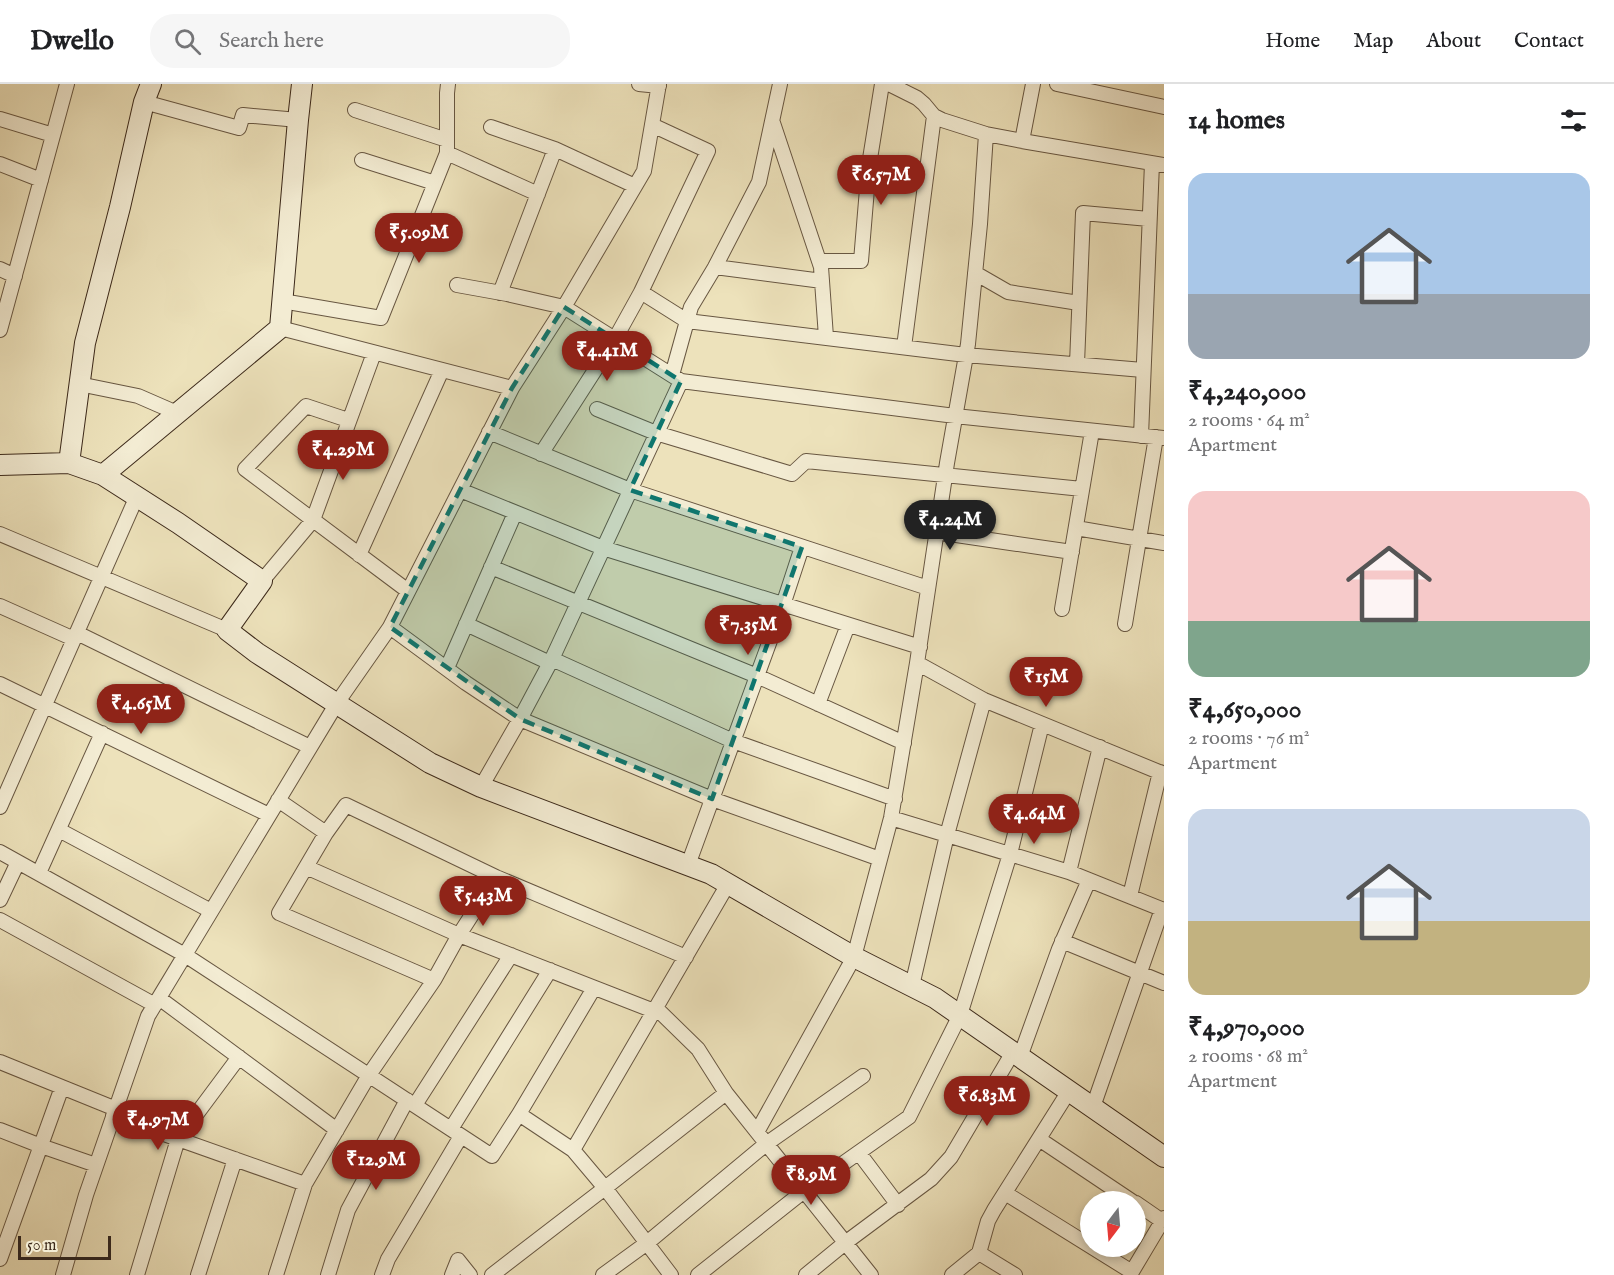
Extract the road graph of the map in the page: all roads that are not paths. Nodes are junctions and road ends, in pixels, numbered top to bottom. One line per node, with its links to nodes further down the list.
1 (67, 84): 21 (street)
2 (302, 84): 16 (street)
3 (448, 84): 23 (street)
4 (639, 84): 10 (street)
5 (780, 84): 17 (street)
6 (882, 84): 33 (street)
7 (889, 84): 14 (street)
8 (1032, 84): 22 (street)
9 (1057, 84): 12 (street)
10 (659, 85): 18 (street)
11 (148, 93): 16 (street); 57 (street)
12 (1164, 106)
13 (355, 110): 23 (street)
14 (934, 116): 20 (street); 50 (street)
15 (0, 118): 21 (street)
16 (298, 120): 42 (street)
17 (772, 121): 33 (street); 34 (street)
18 (652, 125): 30 (street); 40 (street)
19 (491, 127): 24 (street)
20 (987, 134): 22 (street); 36 (street)
21 (53, 135): 28 (street)
22 (1022, 141): 27 (street)
23 (447, 146): 29 (street); 31 (street)
24 (555, 149): 30 (street); 31 (street)
25 (362, 160): 29 (street)
26 (0, 164): 28 (street)
27 (1158, 164): 32 (street)
28 (41, 180): 37 (street)
29 (435, 183): 42 (street)
30 (635, 186): 44 (street)
31 (537, 194): 41 (street)
32 (1149, 219): 43 (street); 55 (street)
33 (819, 261): 38 (street)
34 (715, 267): 38 (street); 45 (street)
35 (0, 269): 37 (street)
36 (975, 273): 43 (street); 52 (street)
37 (15, 276): 47 (street)
38 (822, 282): 48 (street)
39 (457, 285): 41 (street)
40 (641, 292): 45 (street); 49 (street)
41 (500, 293): 44 (street)
42 (282, 301): 46 (street)
43 (1079, 303): 53 (street)
44 (564, 307): 49 (street); 58 (street)
45 (687, 321): 48 (street); 56 (street)
46 (280, 328): 51 (street); 60 (street)
47 (0, 330)
48 (825, 338): 50 (street)
49 (615, 339): 56 (street); 68 (street)
50 (904, 347): 52 (street)
51 (374, 353): 54 (street); 62 (street)
52 (966, 355): 53 (street); 61 (street)
53 (1077, 364): 55 (street)
54 (442, 370): 58 (street); 87 (street)
55 (1143, 370): 66 (street)
56 (676, 378): 61 (street); 65 (street)
57 (80, 384): 60 (street); 69 (street)
58 (512, 388): 64 (street)
59 (597, 409): 65 (street)
60 (177, 413): 71 (street)
61 (955, 417): 63 (street); 72 (street)
62 (348, 420): 78 (street); 78 (street)
63 (1092, 430): 66 (street); 73 (street)
64 (489, 432): 68 (street); 74 (street)
65 (656, 433): 72 (street); 75 (street)
66 (1141, 436): 67 (street)
67 (1160, 438): 82 (street)
68 (541, 454): 75 (street)
69 (69, 463): 70 (street); 71 (street)
70 (0, 465)
71 (103, 475): 76 (street)
72 (945, 475): 73 (street); 80 (street)
73 (1082, 489): 79 (street)
74 (460, 490): 77 (street); 92 (street)
75 (630, 490): 84 (street); 85 (street)
76 (137, 496): 89 (street); 90 (street)
77 (515, 513): 85 (street); 88 (street)
78 (313, 520): 87 (street); 90 (street)
79 (1076, 528): 82 (street); 86 (street)
80 (936, 532): 86 (street); 91 (street)
81 (0, 534): 89 (street)
82 (1139, 539): 83 (street); 98 (street)
83 (1164, 543)
84 (802, 547): 91 (street); 94 (street)
85 (603, 548): 93 (street); 94 (street)
86 (1072, 552): 96 (street)
87 (359, 555): 92 (street)
88 (491, 567): 93 (street); 97 (street)
89 (101, 577): 101 (street); 102 (street)
90 (262, 581): 101 (street)
91 (928, 588): 103 (street)
92 (408, 591): 100 (street)
93 (578, 603): 104 (street); 107 (street)
94 (783, 605): 99 (street); 107 (street)
95 (0, 606): 102 (street)
96 (1062, 609)
97 (466, 624): 104 (street); 106 (street)
98 (1125, 624)
99 (848, 625): 103 (street); 111 (street)
100 (390, 627): 106 (street); 110 (street)
101 (227, 630): 110 (street)
102 (76, 636): 112 (street); 118 (street)
103 (920, 647): 105 (street)
104 (551, 661): 113 (street); 116 (street)
105 (917, 663): 109 (street); 117 (street)
106 (447, 668): 113 (street)
107 (757, 676): 111 (street); 116 (street)
108 (0, 684): 112 (street)
109 (984, 700): 114 (street); 130 (street)
110 (337, 703): 118 (street); 121 (street)
111 (818, 704): 117 (street)
112 (45, 705): 115 (street); 125 (street)
113 (520, 719): 121 (street); 122 (street)
114 (1042, 724): 119 (street); 132 (street)
115 (102, 734): 126 (street); 128 (street)
116 (733, 741): 122 (street); 123 (street)
117 (904, 743): 123 (street)
118 (310, 747): 124 (street)
119 (1100, 747): 120 (street); 137 (street)
120 (1162, 773): 142 (street)
121 (481, 787): 135 (street)
122 (712, 799): 133 (street); 135 (street)
123 (895, 799): 127 (street)
124 (278, 800): 126 (street); 129 (street)
125 (0, 807)
126 (269, 815): 145 (street)
127 (891, 818): 130 (street); 133 (street)
128 (59, 830): 138 (street); 145 (street)
129 (326, 833): 136 (street); 139 (street)
130 (947, 835): 132 (street); 157 (street)
131 (0, 852): 134 (street)
132 (1010, 854): 137 (street); 161 (street)
133 (880, 859): 152 (street)
134 (18, 862): 138 (street); 143 (street)
135 (688, 865): 141 (street)
136 (306, 867): 147 (street); 155 (street)
137 (1069, 872): 140 (street)
138 (39, 873): 149 (street)
139 (496, 877): 147 (street); 151 (street)
140 (1089, 880): 142 (street); 148 (street)
141 (728, 884): 151 (street); 152 (street)
142 (1130, 896): 144 (street)
143 (0, 900)
144 (1163, 909): 154 (street)
145 (211, 911): 149 (street)
146 (0, 920): 159 (street)
147 (459, 935): 150 (street); 155 (street)
148 (1062, 941): 154 (street); 162 (street)
149 (185, 955): 159 (street); 165 (street)
150 (511, 955): 153 (street); 170 (street)
151 (686, 957): 160 (street)
152 (854, 957): 157 (street); 177 (street)
153 (550, 970): 158 (street); 176 (street)
154 (1139, 974): 156 (street); 171 (street)
155 (434, 980): 165 (street)
156 (1164, 983)
157 (912, 986): 161 (street)
158 (594, 988): 160 (street); 173 (street)
159 (157, 1002): 163 (street); 172 (street)
160 (655, 1010): 169 (street); 182 (street)
161 (960, 1016): 162 (street); 183 (street)
162 (1017, 1054): 168 (street); 192 (street)
163 (239, 1057): 175 (street); 178 (street)
164 (0, 1062): 167 (street)
165 (369, 1075): 170 (street); 175 (street)
166 (863, 1076): 180 (street)
167 (62, 1087): 172 (street); 181 (street)
168 (1069, 1091): 171 (street); 179 (street)
169 (726, 1093): 177 (street); 188 (street)
170 (411, 1103): 176 (street); 204 (street)
171 (1093, 1107): 184 (street)
172 (115, 1113): 178 (street); 186 (street)
173 (519, 1114): 176 (street); 182 (street)
174 (0, 1130): 181 (street)
175 (337, 1130): 187 (street)
176 (456, 1132): 205 (street)
177 (757, 1132): 180 (street)
178 (178, 1139): 185 (street); 201 (street)
179 (1039, 1139): 190 (street); 191 (street)
180 (766, 1144): 189 (street); 196 (street)
181 (41, 1146): 186 (street); 198 (street)
182 (573, 1150): 188 (street)
183 (860, 1153): 189 (street); 192 (street)
184 (1164, 1157)
185 (235, 1159): 187 (street); 202 (street)
186 (96, 1165): 200 (street)
187 (305, 1184): 203 (street)
188 (604, 1188): 196 (street); 208 (street)
189 (804, 1191): 195 (street); 211 (street)
190 (1117, 1191)
191 (1005, 1193): 197 (street); 199 (street)
192 (898, 1204): 195 (street)
193 (1146, 1209): 194 (street)
194 (1163, 1220): 199 (street)
195 (845, 1243): 212 (street); 213 (street)
196 (647, 1244): 209 (street); 210 (street)
197 (979, 1253): 214 (street); 215 (street)
198 (0, 1259)
199 (1131, 1274)
200 (63, 1275)
201 (137, 1275)
202 (198, 1275)
203 (276, 1275)
204 (328, 1275)
205 (382, 1275)
206 (452, 1275): 207 (street)
207 (470, 1275)
208 (492, 1275)
209 (603, 1275)
210 (671, 1275)
211 (698, 1275)
212 (806, 1275)
213 (871, 1275)
214 (952, 1275)
215 (1015, 1275)

